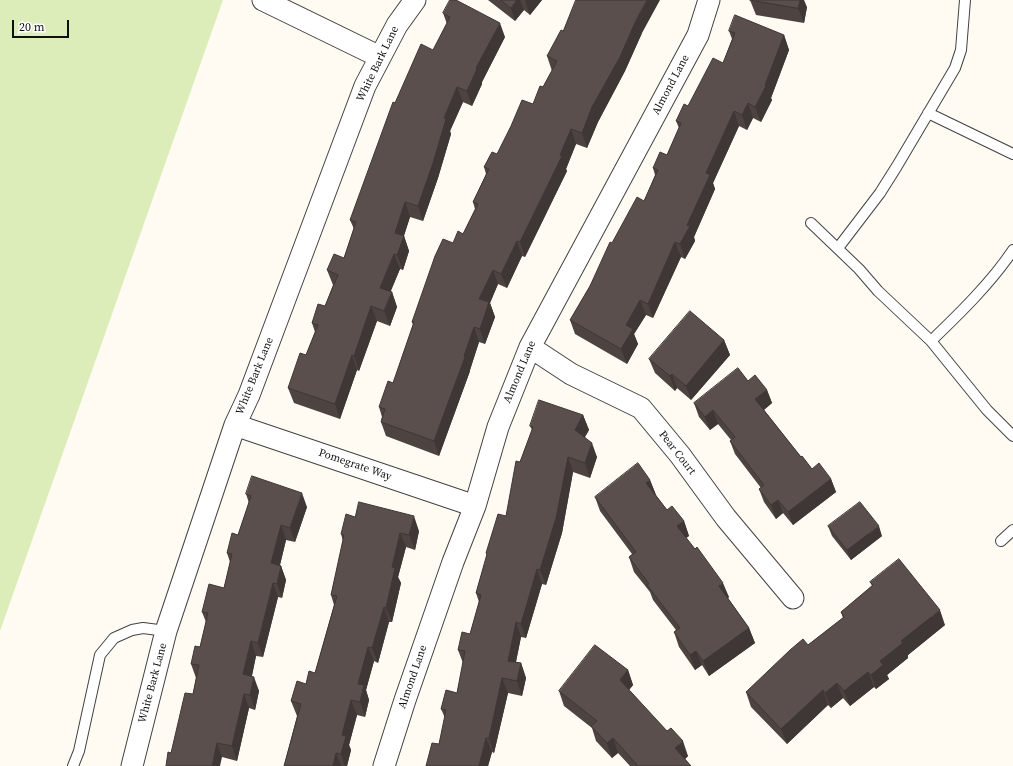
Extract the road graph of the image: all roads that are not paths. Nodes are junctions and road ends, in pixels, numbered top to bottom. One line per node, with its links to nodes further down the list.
1 (263, 0): 5 (street)
2 (415, 0): 5 (street, White Bark Lane)
3 (709, 0): 12 (street, Almond Lane)
4 (965, 0): 6 (lane)
5 (380, 57): 13 (street, White Bark Lane)
6 (928, 113): 7 (lane); 9 (lane)
7 (1013, 154)
8 (811, 223): 9 (lane)
9 (838, 248): 11 (lane)
10 (1013, 250): 11 (lane)
11 (931, 341): 14 (lane)
12 (530, 347): 15 (street, Almond Lane); 18 (street, Pear Court)
13 (234, 425): 15 (street, Pomegrate Way); 19 (street, White Bark Lane)
14 (1013, 436)
15 (475, 506): 22 (street, Almond Lane)
16 (1013, 530): 17 (lane)
17 (1001, 541)
18 (793, 598)
19 (166, 631): 20 (lane); 21 (street, White Bark Lane)
20 (73, 766)
21 (132, 766)
22 (384, 766)

